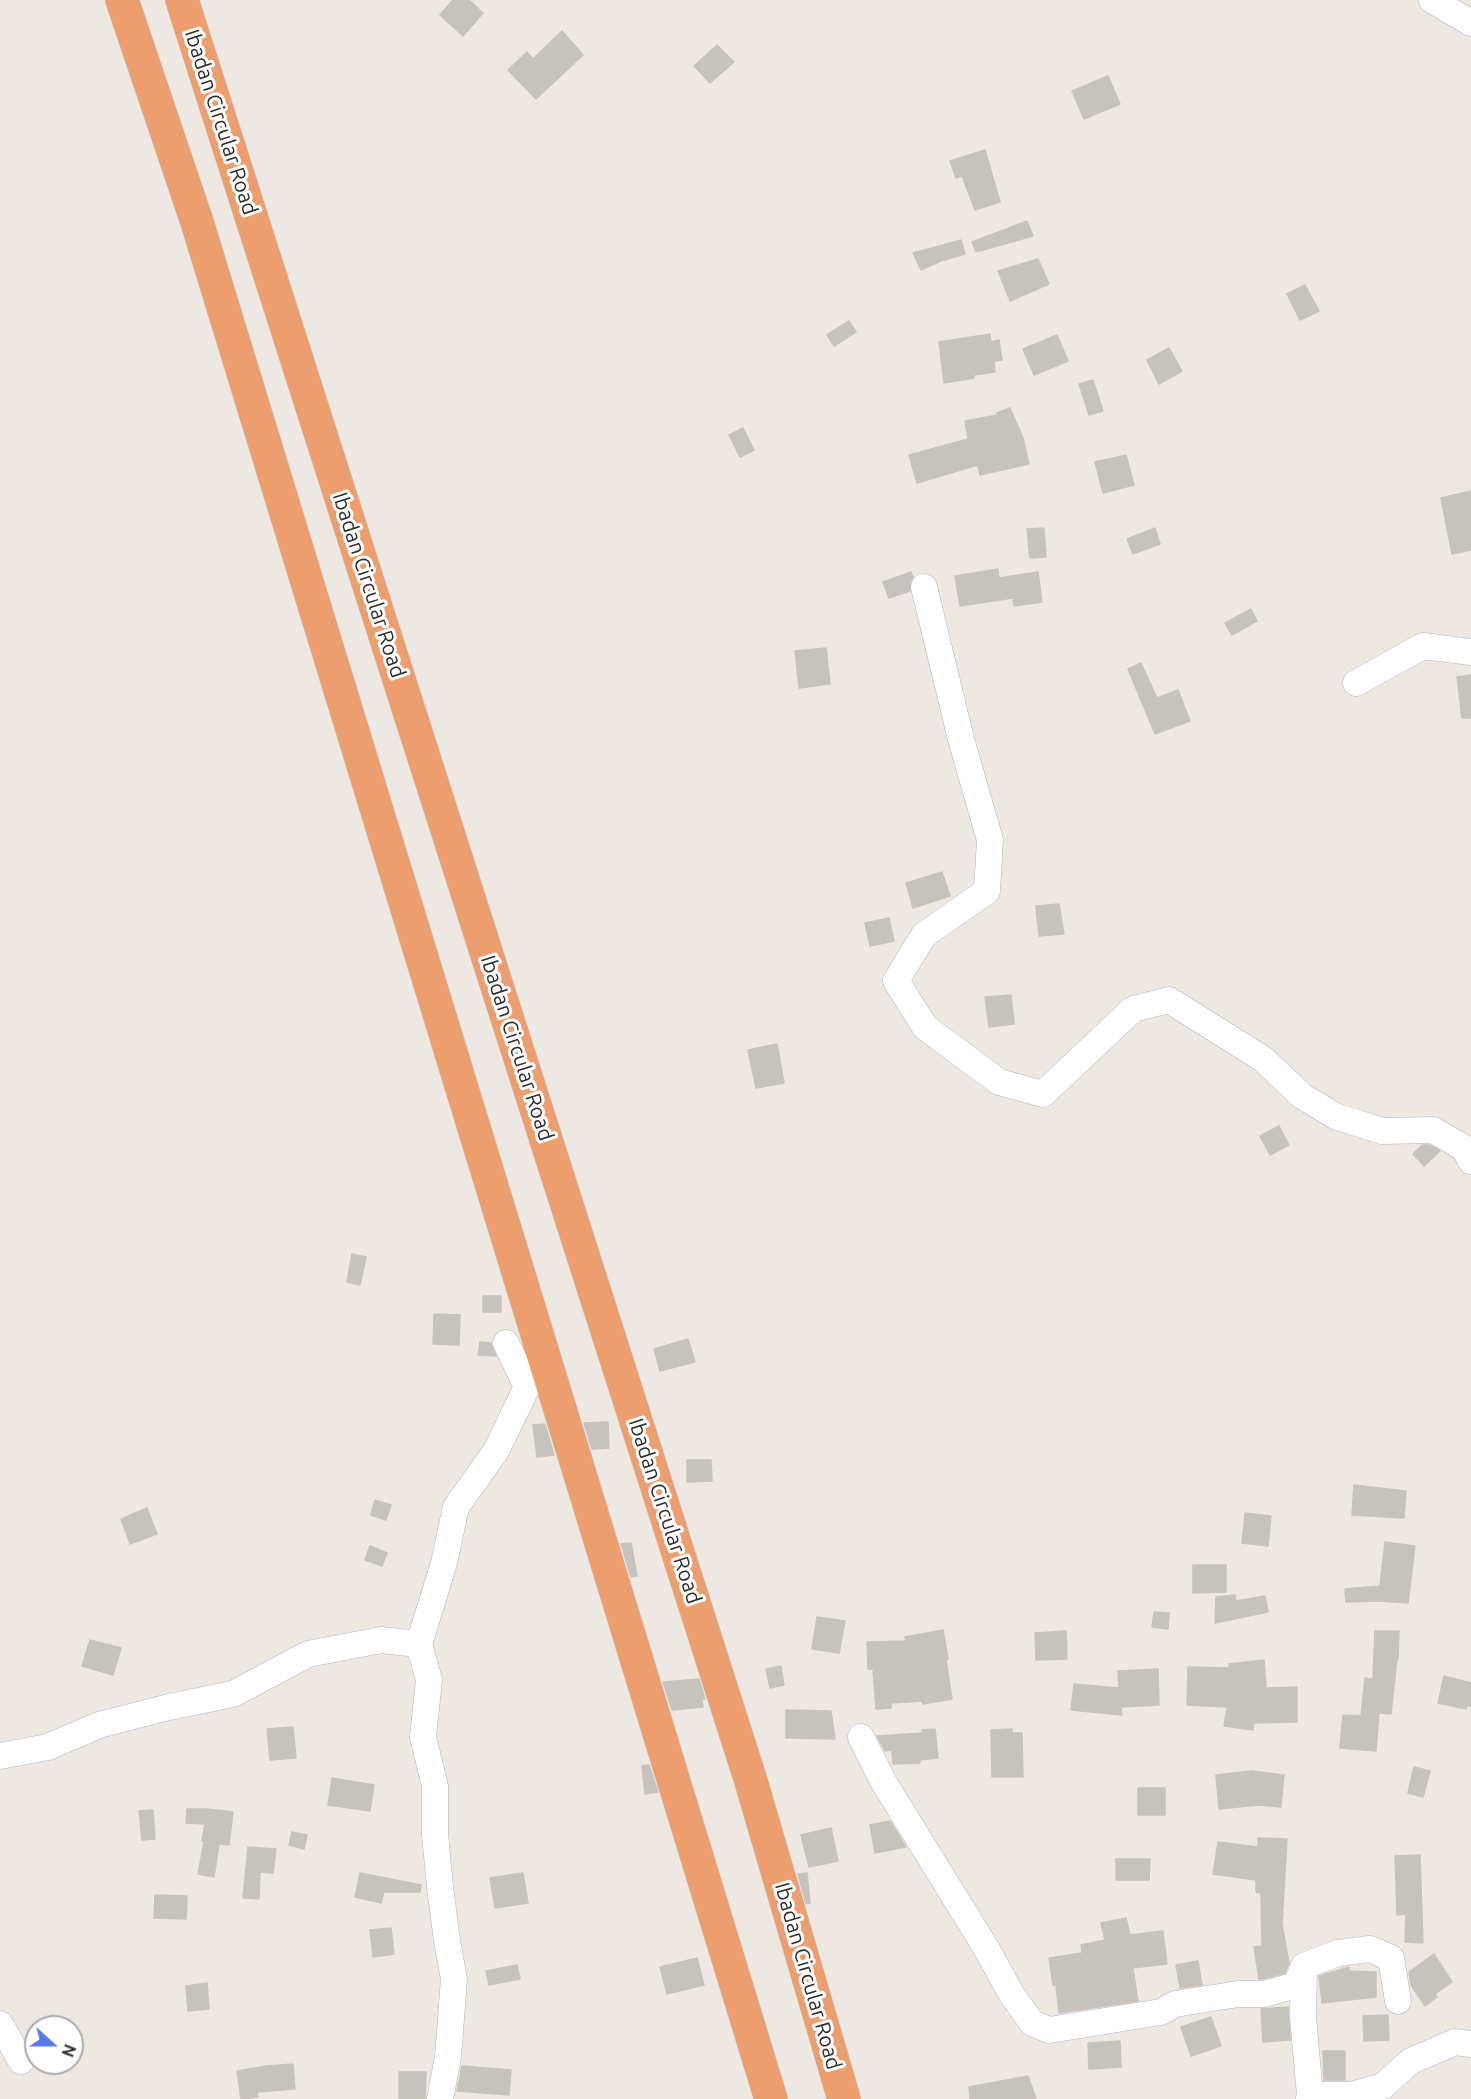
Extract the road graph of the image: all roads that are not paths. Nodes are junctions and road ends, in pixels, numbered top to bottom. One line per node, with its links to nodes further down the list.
1 (122, 0): 20 (highway)
2 (182, 0): 21 (highway, Ibadan Circular Road)
3 (1432, 0): 4 (street)
4 (1471, 23)
5 (924, 587): 8 (street)
6 (1471, 652): 7 (street)
7 (1356, 683)
8 (1471, 1161)
9 (506, 1343): 10 (street)
10 (419, 1644): 12 (street); 19 (street)
11 (861, 1737): 13 (street)
12 (0, 1756)
13 (1304, 1966): 14 (street); 18 (street)
14 (1398, 2001)
15 (0, 2024): 17 (street)
16 (1471, 2044): 18 (street)
17 (21, 2061)
18 (1310, 2097)
19 (440, 2099)
20 (771, 2099)
21 (844, 2099)

